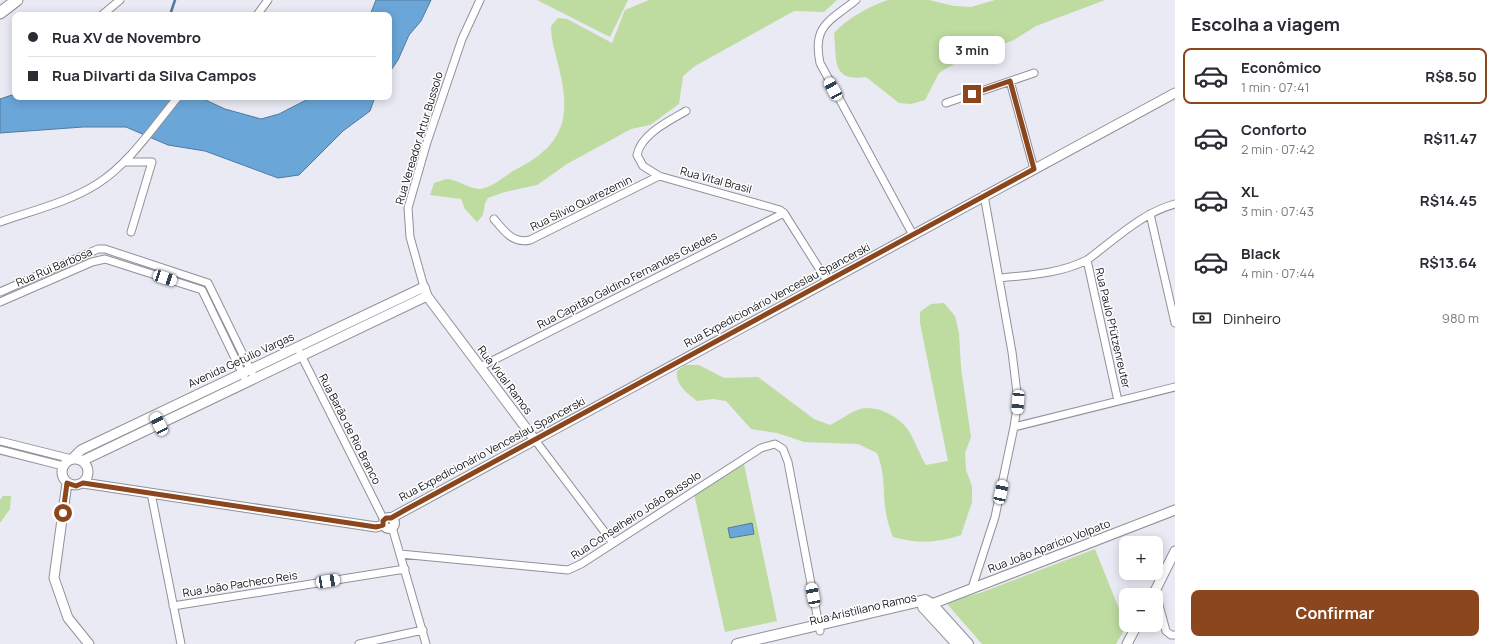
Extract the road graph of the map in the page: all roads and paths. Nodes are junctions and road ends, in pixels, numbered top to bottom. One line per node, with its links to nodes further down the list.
1 (17, 0): 8 (main road)
2 (120, 0): 6 (street)
3 (268, 0): 7 (street)
4 (480, 0): 39 (street, Rua Vereador Artur Bussolo)
5 (856, 0): 25 (street)
6 (106, 12)
7 (259, 12)
8 (0, 13)
9 (1034, 73): 10 (street)
10 (1010, 81): 13 (street); 16 (street)
11 (1175, 93): 16 (street, Rua Expedicionário Venceslau Spancerski)
12 (176, 100): 15 (street)
13 (946, 103)
14 (686, 111): 17 (street, Rua Vital Brasil)
15 (124, 162): 23 (street); 24 (street)
16 (1034, 169): 18 (street, Rua Expedicionário Venceslau Spancerski)
17 (659, 176): 20 (street, Rua Vital Brasil); 22 (street, Rua Sílvio Quarezemin)
18 (984, 195): 25 (street, Rua Expedicionário Venceslau Spancerski); 36 (street)
19 (1175, 204): 21 (street)
20 (784, 213): 37 (street); 46 (street, Rua Capitão Galdino Fernandes Guedes)
21 (1150, 214): 28 (street); 44 (street)
22 (494, 219)
23 (0, 222)
24 (131, 232)
25 (913, 235): 37 (street, Rua Expedicionário Venceslau Spancerski)
26 (88, 253): 27 (street, Rua Rui Barbosa); 29 (street); 32 (street, Rua Rui Barbosa)
27 (124, 255): 30 (street); 31 (street, Rua Rui Barbosa)
28 (1087, 260): 36 (street); 51 (street, Rua Paulo Pfützenreuter)
29 (92, 262): 30 (street, Rua Rui Barbosa); 35 (street, Rua Rui Barbosa)
30 (121, 264): 33 (street, Rua Rui Barbosa)
31 (155, 265): 33 (street); 34 (street, Rua Rui Barbosa)
32 (51, 270): 35 (street); 40 (street, Rua Rui Barbosa)
33 (151, 274): 38 (street, Rua Rui Barbosa)
34 (182, 274): 38 (street); 42 (street, Rua Rui Barbosa)
35 (54, 278): 41 (street, Rua Rui Barbosa)
36 (999, 278): 54 (street)
37 (827, 281): 55 (street, Rua Expedicionário Venceslau Spancerski)
38 (179, 283): 43 (street, Rua Rui Barbosa)
39 (425, 291): 45 (street, Avenida Getúlio Vargas); 46 (street, Rua Vidal Ramos)
40 (0, 292)
41 (1, 300)
42 (222, 310): 43 (street); 47 (street, Rua Rui Barbosa)
43 (213, 314): 47 (street, Rua Rui Barbosa)
44 (1175, 323)
45 (300, 351): 47 (street, Avenida Getúlio Vargas); 48 (street, Avenida Getúlio Vargas); 67 (street, Rua Barão de Rio Branco)
46 (480, 367): 55 (street, Rua Vidal Ramos)
47 (246, 371): 48 (street, Rua Rui Barbosa); 49 (street, Rua Rui Barbosa); 52 (street, Avenida Getúlio Vargas)
48 (255, 378): 49 (street, Avenida Getúlio Vargas)
49 (246, 382): 53 (street, Avenida Getúlio Vargas)
50 (1175, 387): 51 (street)
51 (1118, 401): 54 (street)
52 (154, 415): 53 (street); 60 (street, Avenida Getúlio Vargas)
53 (159, 424): 61 (street, Avenida Getúlio Vargas)
54 (1014, 427): 72 (street)
55 (535, 440): 67 (street, Rua Expedicionário Venceslau Spancerski); 68 (street, Rua Vidal Ramos)
56 (0, 441): 57 (street)
57 (31, 449): 59 (street); 60 (street)
58 (0, 450): 59 (street)
59 (28, 457): 62 (street)
60 (72, 459): 61 (street); 62 (street)
61 (82, 461): 64 (street)
62 (63, 466): 63 (street)
63 (67, 483): 64 (street); 82 (street)
64 (83, 483): 65 (street, Rua Expedicionário Venceslau Spancerski)
65 (151, 493): 67 (street, Rua Expedicionário Venceslau Spancerski); 74 (street)
66 (1175, 510): 72 (street, Rua João Aparício Volpato)
67 (387, 522): 70 (street, Rua Barão de Rio Branco)
68 (613, 543): 70 (street, Rua Conselheiro João Bussolo); 77 (street, Rua Conselheiro João Bussolo)
69 (1175, 552): 73 (street)
70 (400, 554): 71 (street, Rua Barão de Rio Branco)
71 (405, 568): 74 (street, Rua João Pacheco Reis); 78 (street, Rua Barão de Rio Branco)
72 (972, 588): 75 (street, Rua João Aparício Volpato)
73 (1156, 588)
74 (173, 606): 83 (street)
75 (928, 606): 77 (main road, Rua Aristiliano Ramos); 88 (main road); 89 (main road)
76 (1163, 621): 80 (street)
77 (820, 628): 86 (main road, Rua Aristiliano Ramos); 87 (main road, Rua Aristiliano Ramos)
78 (422, 630): 81 (street); 85 (street, Rua Barão de Rio Branco)
79 (1133, 632): 90 (street)
80 (1175, 634)
81 (367, 643): 84 (street)
82 (89, 644)
83 (181, 644)
84 (358, 644)
85 (426, 644)
86 (737, 644)
87 (766, 644)
88 (957, 644)
89 (968, 644)
90 (1127, 644)

